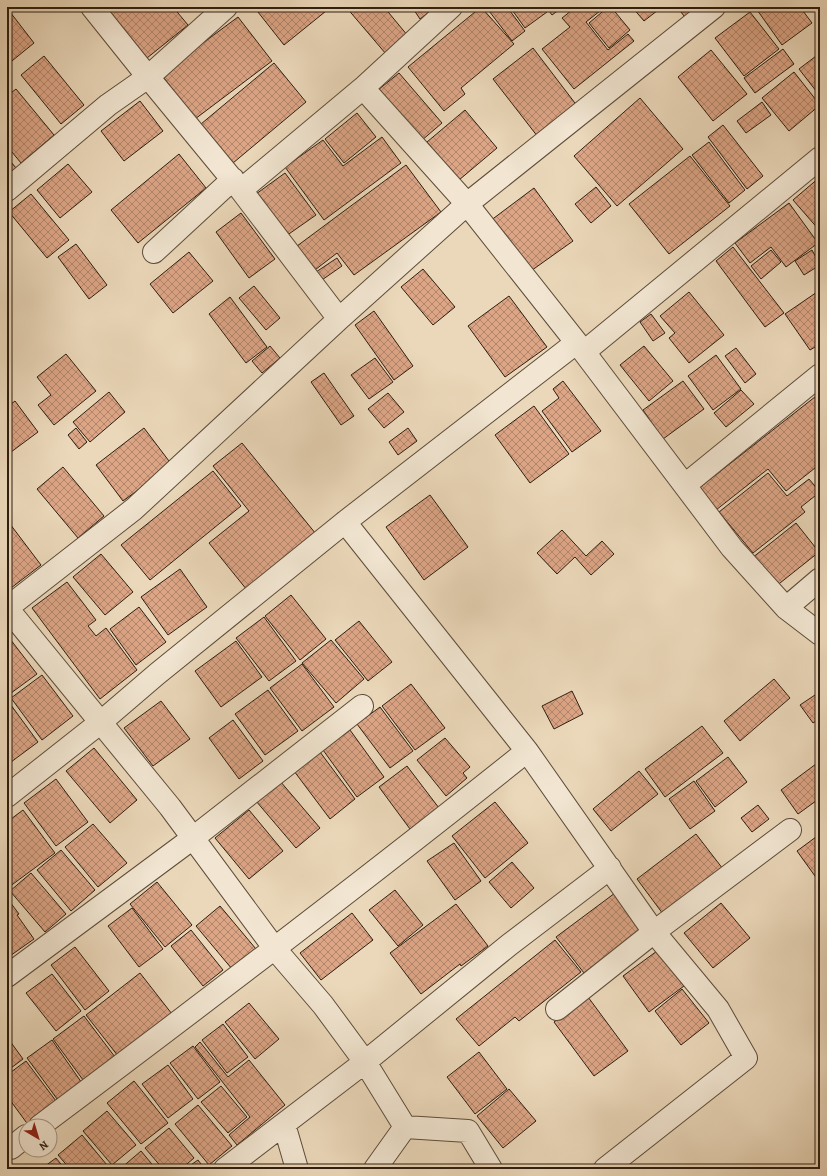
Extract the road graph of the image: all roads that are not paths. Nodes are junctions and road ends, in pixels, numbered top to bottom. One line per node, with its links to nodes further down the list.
1 (92, 7): 5 (street)
2 (226, 7): 5 (street)
3 (452, 7): 6 (street)
4 (714, 7): 10 (street)
5 (148, 77): 8 (street); 9 (street)
6 (363, 88): 8 (street); 10 (street)
7 (820, 158): 13 (street)
8 (237, 184): 11 (street); 12 (street)
9 (7, 190)
10 (467, 204): 12 (street); 13 (street)
11 (154, 252)
12 (339, 319): 18 (street)
13 (580, 347): 15 (street); 16 (street)
14 (820, 375): 15 (street)
15 (685, 485): 19 (street)
16 (345, 522): 22 (street); 23 (street)
17 (820, 579): 19 (street)
18 (7, 608): 22 (street)
19 (786, 608): 20 (street)
20 (820, 634)
21 (362, 706): 26 (street)
22 (101, 722): 24 (street); 26 (street)
23 (527, 751): 27 (street); 29 (street)
24 (7, 796)
25 (790, 830): 28 (street)
26 (193, 838): 29 (street); 30 (street)
27 (610, 868): 28 (street); 32 (street)
28 (654, 932): 31 (street); 40 (street)
29 (275, 949): 32 (street); 33 (street)
30 (7, 976)
31 (556, 1009)
32 (365, 1062): 34 (street); 35 (street)
33 (51, 1118)
34 (284, 1124): 36 (street); 37 (street)
35 (405, 1127): 38 (street); 39 (street)
36 (225, 1169)
37 (297, 1169)
38 (375, 1169)
39 (491, 1169)
40 (605, 1169)

